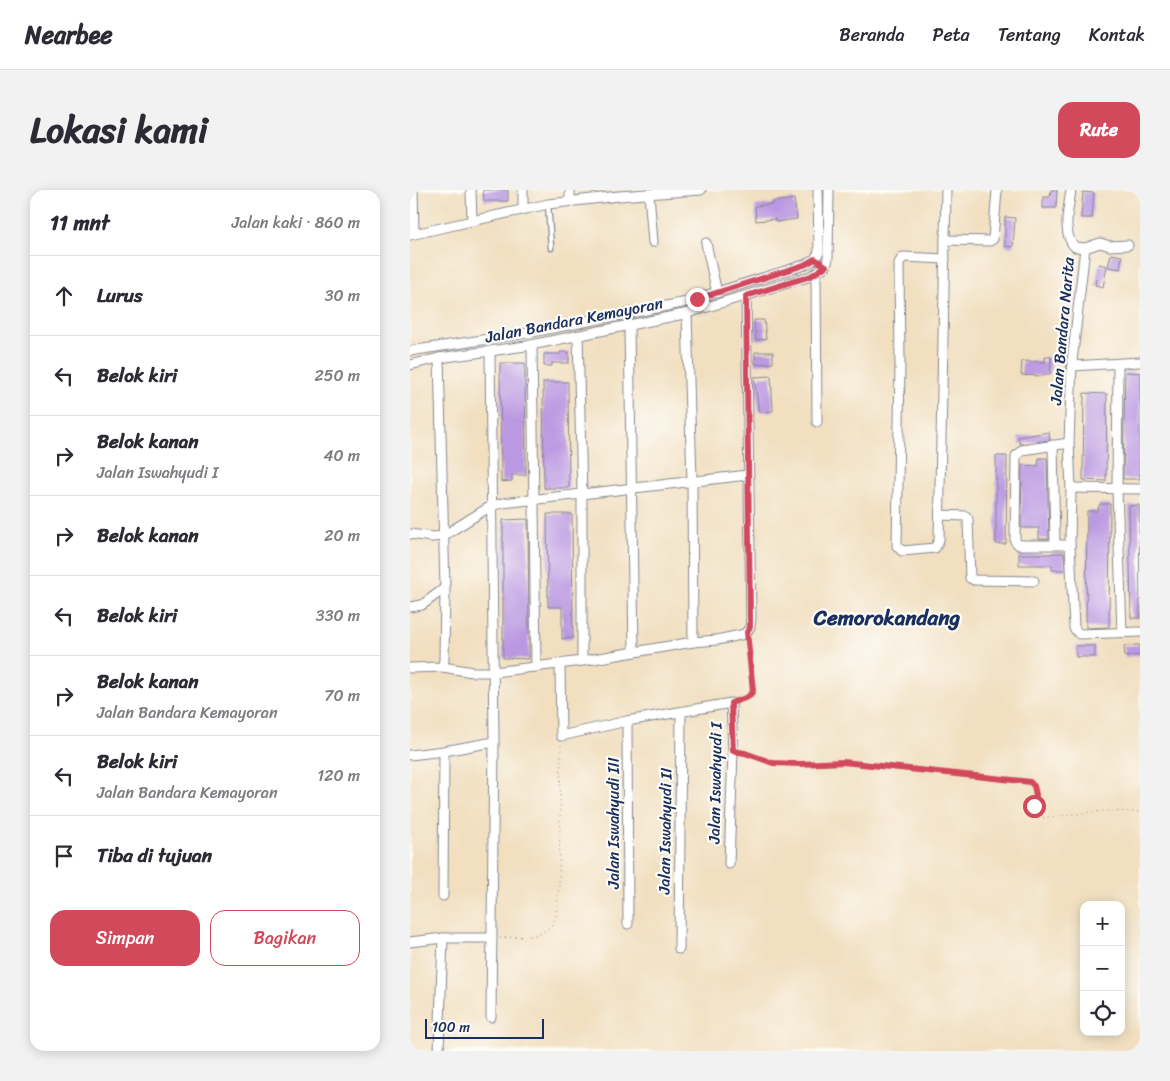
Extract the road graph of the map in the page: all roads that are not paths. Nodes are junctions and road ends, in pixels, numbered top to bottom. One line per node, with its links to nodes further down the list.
1 (413, 190): 18 (street)
2 (471, 190): 17 (street)
3 (523, 190): 16 (street)
4 (570, 190): 14 (street)
5 (701, 190): 11 (street)
6 (818, 190): 26 (street)
7 (829, 190): 27 (street)
8 (946, 190): 19 (street)
9 (997, 190): 19 (street)
10 (1071, 190): 24 (street, Jalan Bandara Narita)
11 (677, 191): 13 (street)
12 (619, 193): 13 (street); 14 (street)
13 (649, 194): 20 (street)
14 (570, 201): 15 (street)
15 (548, 204): 16 (street); 23 (lane)
16 (524, 208): 17 (street)
17 (472, 220): 18 (street)
18 (412, 234)
19 (945, 240): 25 (street)
20 (653, 242)
21 (706, 243): 29 (street)
22 (1128, 244): 24 (street)
23 (551, 248)
24 (1085, 248): 39 (street, Jalan Bandara Narita)
25 (945, 258): 54 (street); 54 (street)
26 (815, 259): 27 (street); 29 (street, Jalan Bandara Kemayoran)
27 (826, 266): 28 (street, Jalan Bandara Kemayoran)
28 (816, 273): 30 (street, Jalan Bandara Kemayoran); 42 (street)
29 (717, 292): 35 (street, Jalan Bandara Kemayoran)
30 (746, 296): 31 (street, Jalan Bandara Kemayoran); 45 (street)
31 (687, 314): 32 (street, Jalan Bandara Kemayoran); 46 (street)
32 (629, 326): 33 (street, Jalan Bandara Kemayoran); 47 (street)
33 (578, 336): 34 (street, Jalan Bandara Kemayoran); 51 (street)
34 (532, 345): 36 (street, Jalan Bandara Kemayoran); 52 (street)
35 (410, 351)
36 (490, 352): 37 (street, Jalan Bandara Kemayoran); 53 (street)
37 (439, 358): 41 (street, Jalan Bandara Kemayoran); 56 (street)
38 (1140, 362): 40 (street)
39 (1072, 364): 40 (street); 43 (street, Jalan Bandara Narita)
40 (1118, 364): 50 (street)
41 (410, 365)
42 (817, 422)
43 (1068, 443): 44 (street); 48 (street, Jalan Bandara Narita)
44 (1053, 445): 57 (street); 57 (street)
45 (748, 475): 46 (street); 64 (street)
46 (692, 482): 47 (street); 64 (street)
47 (632, 488): 51 (street); 65 (street)
48 (1071, 488): 50 (street); 58 (street, Jalan Bandara Narita)
49 (1140, 489): 50 (street)
50 (1117, 490): 62 (street)
51 (582, 495): 52 (street); 66 (street)
52 (535, 500): 53 (street); 68 (street)
53 (491, 506): 56 (street); 71 (street)
54 (940, 515): 59 (street)
55 (410, 534): 56 (street)
56 (443, 536): 60 (street)
57 (1055, 544): 58 (street)
58 (1070, 545): 62 (street, Jalan Bandara Narita)
59 (1034, 581)
60 (445, 588): 61 (street); 69 (street)
61 (410, 607)
62 (1122, 632): 63 (street, Jalan Bandara Narita)
63 (1140, 632)
64 (693, 642): 65 (street)
65 (634, 652): 66 (street)
66 (582, 661): 67 (street)
67 (560, 664): 68 (street); 73 (street)
68 (536, 666): 71 (street)
69 (443, 667): 70 (street); 71 (street)
70 (410, 668)
71 (494, 672): 74 (street)
72 (681, 713): 73 (street); 77 (street, Jalan Iswahyudi I); 83 (street, Jalan Iswahyudi II)
73 (627, 721): 79 (street, Jalan Iswahyudi III)
74 (494, 742): 75 (street); 81 (street)
75 (444, 751): 76 (street); 78 (street)
76 (410, 755)
77 (729, 864)
78 (443, 896)
79 (628, 924)
80 (442, 938): 81 (street); 82 (street); 85 (street)
81 (492, 938): 84 (street)
82 (410, 942)
83 (679, 949)
84 (491, 1016)
85 (439, 1051)

